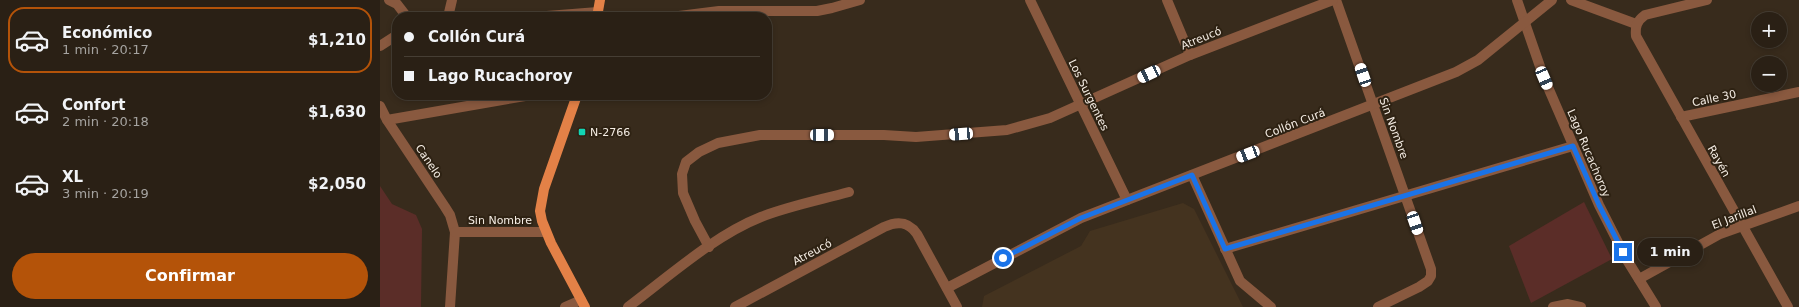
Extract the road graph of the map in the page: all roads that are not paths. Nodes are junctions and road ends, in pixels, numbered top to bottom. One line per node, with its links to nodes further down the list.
1 (389, 0): 13 (street)
2 (452, 0): 14 (street)
3 (600, 0): 15 (main road)
4 (860, 0): 16 (street)
5 (1030, 0): 25 (street, Los Surgentes)
6 (1167, 0): 21 (street)
7 (1333, 0): 21 (street, Atreucó)
8 (1336, 0): 26 (street, Sin Nombre)
9 (1517, 0): 17 (street, Lago Rucachoroy)
10 (1552, 0): 17 (street, Collón Curá)
11 (1571, 0): 18 (street)
12 (1707, 0): 18 (street)
13 (403, 12)
14 (449, 12)
15 (598, 12)
16 (711, 12)
17 (1525, 23): 26 (street, Collón Curá); 30 (street, Lago Rucachoroy)
18 (1636, 24): 28 (street, Rayén)
19 (392, 38): 20 (street)
20 (380, 46)
21 (1190, 56): 25 (street, Atreucó)
22 (1799, 92): 28 (street, Calle 30)
23 (502, 100): 29 (street)
24 (574, 100): 38 (main road)
25 (1081, 105): 34 (street, Los Surgentes); 39 (street, Atreucó)
26 (1373, 105): 31 (street, Collón Curá); 33 (street, Sin Nombre)
27 (380, 106): 29 (street, Canelo)
28 (1681, 117): 36 (street, Rayén)
29 (387, 120): 37 (street, Canelo)
30 (1573, 146): 33 (street); 41 (street, Lago Rucachoroy)
31 (1192, 175): 34 (street, Collón Curá); 40 (street)
32 (849, 192): 39 (street)
33 (1406, 196): 40 (street); 50 (street, Sin Nombre)
34 (1128, 200): 42 (street, Collón Curá)
35 (1799, 206): 36 (street, El Jarillal)
36 (1742, 225): 41 (street, El Jarillal); 54 (street, Rayén)
37 (454, 232): 38 (street, Sin Nombre); 44 (street)
38 (546, 232): 43 (main road)
39 (709, 247): 46 (street)
40 (1225, 249): 49 (street)
41 (1639, 279): 53 (street, Lago Rucachoroy)
42 (947, 288): 47 (street, Atreucó); 48 (street)
43 (583, 303): 45 (street)
44 (450, 307)
45 (565, 307)
46 (628, 307)
47 (735, 307)
48 (957, 307)
49 (1270, 307)
50 (1378, 307)
51 (1553, 307): 52 (street)
52 (1581, 307)
53 (1656, 307)
54 (1788, 307)

